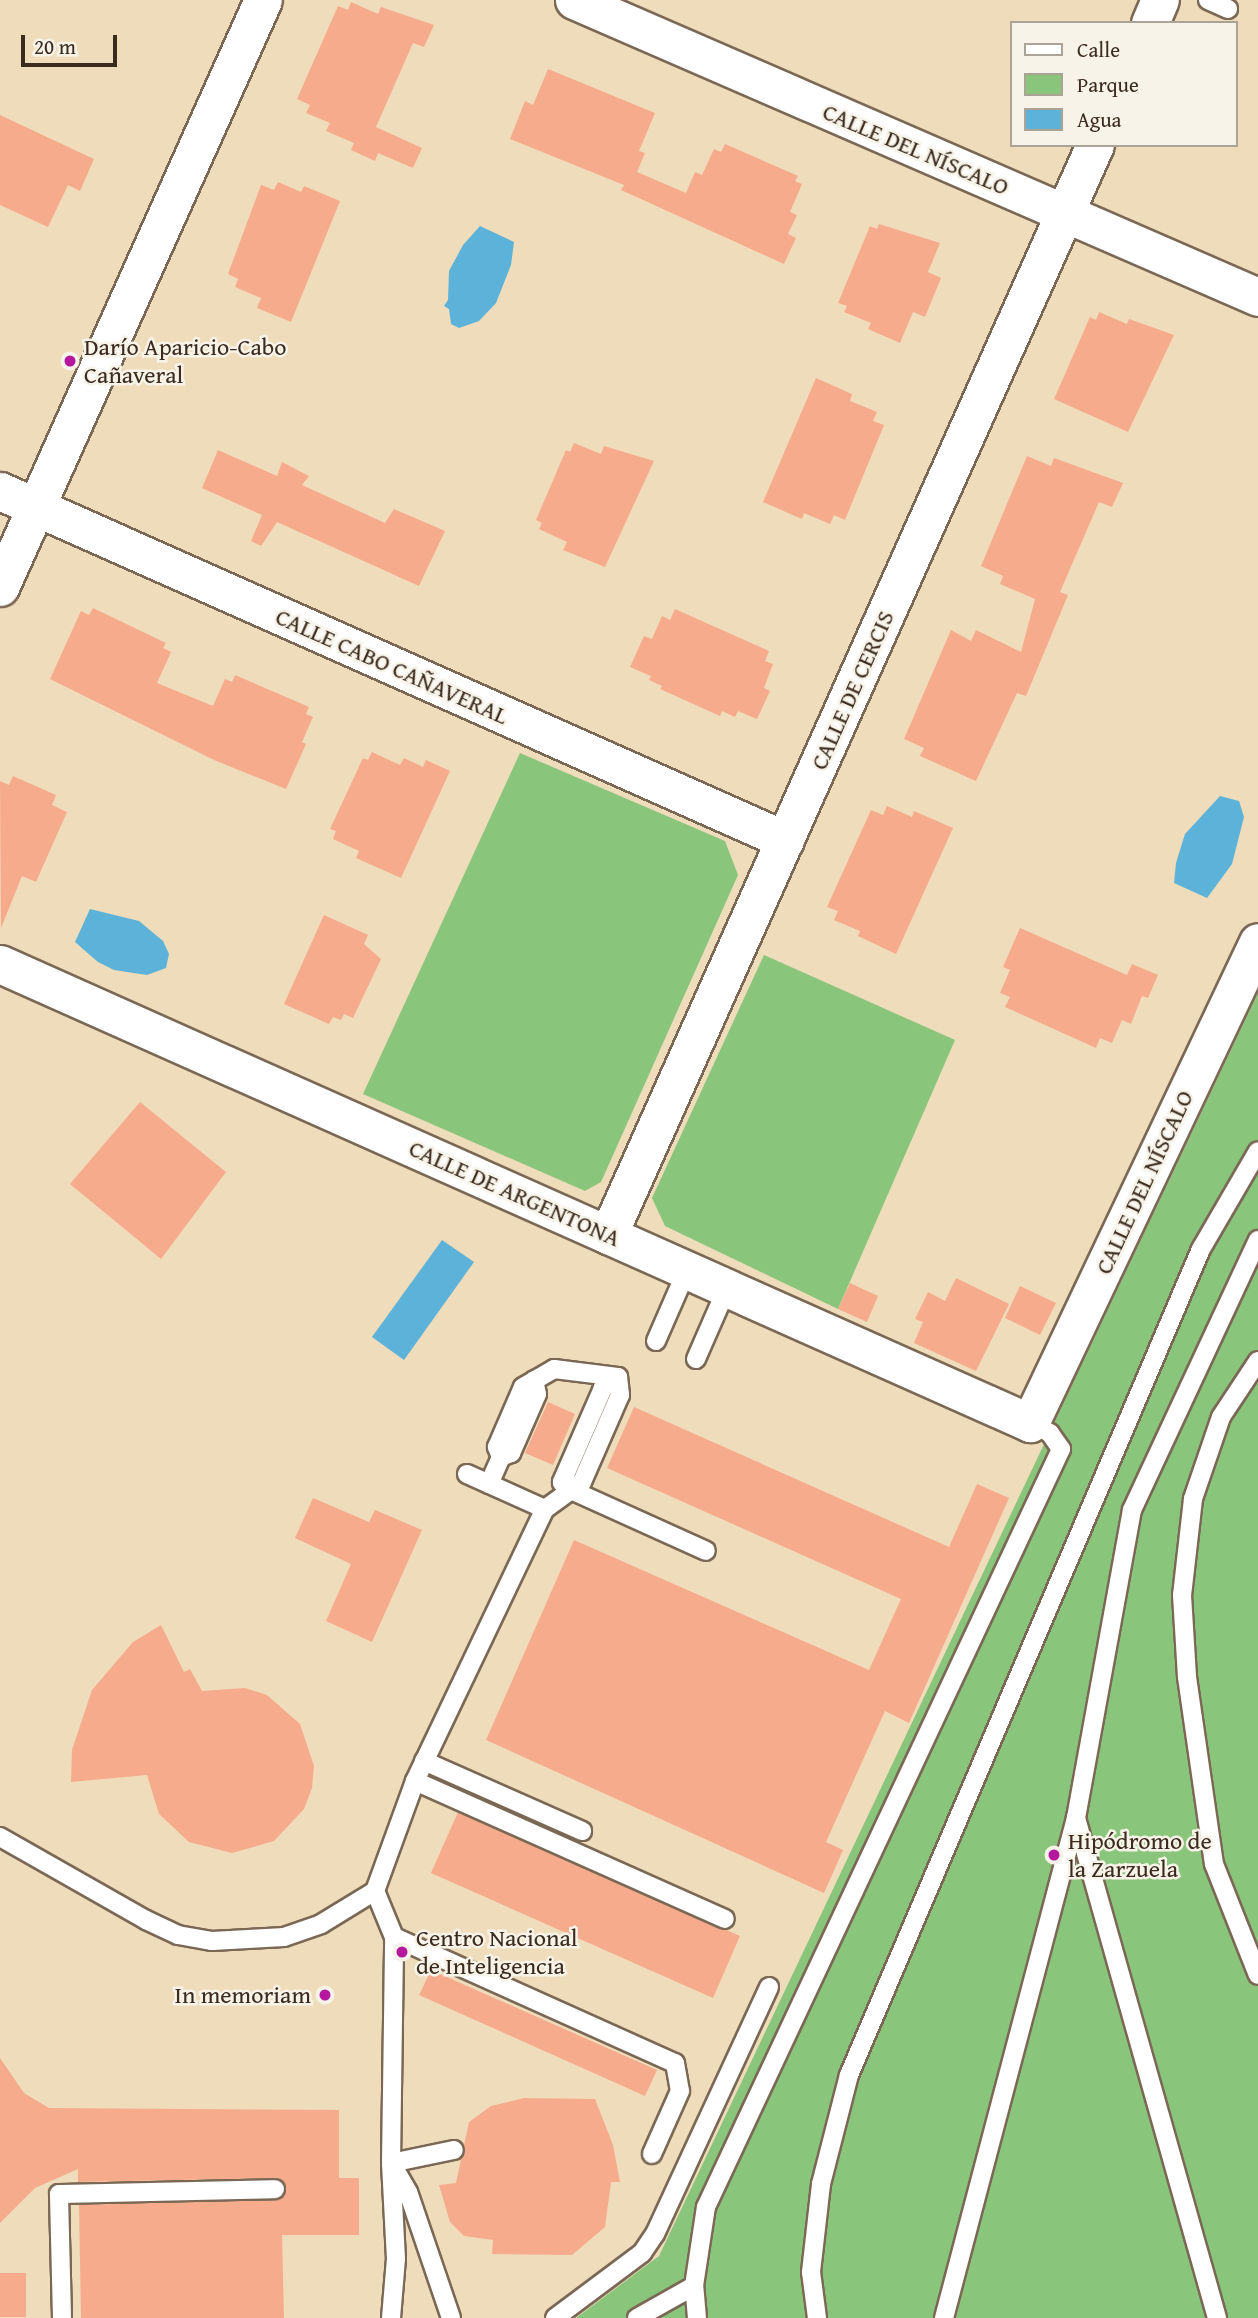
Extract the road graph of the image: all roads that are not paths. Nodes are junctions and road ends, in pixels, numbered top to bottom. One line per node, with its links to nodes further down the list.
1 (263, 0): 11 (street)
2 (574, 0): 8 (street, CALLE DEL NÍSCALO)
3 (1160, 0): 6 (street)
4 (1208, 0): 5 (lane)
5 (1228, 9)
6 (1151, 21)
7 (1094, 147): 8 (street, CALLE DE CERCIS)
8 (1065, 213): 9 (street, CALLE DEL NÍSCALO); 13 (street, CALLE DE CERCIS)
9 (1258, 297)
10 (0, 491): 11 (street, CALLE CABO CAÑAVERAL)
11 (36, 507): 12 (street); 13 (street, CALLE CABO CAÑAVERAL)
12 (0, 587)
13 (785, 840): 17 (street, CALLE DE CERCIS)
14 (1258, 942): 24 (street, CALLE DEL NÍSCALO)
15 (0, 964): 17 (street, CALLE DE ARGENTONA)
16 (1258, 1151): 51 (lane)
17 (608, 1235): 19 (street, CALLE DE ARGENTONA)
18 (1258, 1240): 32 (lane)
19 (687, 1270): 20 (street, CALLE DE ARGENTONA); 21 (lane)
20 (727, 1288): 22 (lane); 24 (street, CALLE DE ARGENTONA)
21 (656, 1341)
22 (696, 1359)
23 (1258, 1361): 38 (lane)
24 (1030, 1423): 44 (lane)
25 (467, 1474): 26 (lane)
26 (489, 1484): 27 (lane); 28 (lane)
27 (569, 1489): 28 (lane); 29 (lane)
28 (545, 1509): 30 (lane)
29 (706, 1551)
30 (424, 1761): 31 (lane); 33 (lane)
31 (415, 1781): 35 (lane); 36 (lane)
32 (1076, 1818): 52 (lane); 53 (lane)
33 (582, 1831)
34 (0, 1836): 35 (lane)
35 (375, 1891): 37 (lane)
36 (725, 1919)
37 (394, 1937): 41 (lane); 42 (lane)
38 (1258, 1975)
39 (769, 1987): 48 (lane)
40 (454, 2150): 42 (lane)
41 (652, 2154)
42 (391, 2164): 46 (lane); 47 (lane)
43 (275, 2189): 45 (lane)
44 (694, 2286): 49 (lane); 50 (lane)
45 (62, 2318)
46 (391, 2318)
47 (451, 2318)
48 (555, 2318)
49 (637, 2318)
50 (697, 2318)
51 (817, 2318)
52 (944, 2318)
53 (1216, 2318)

